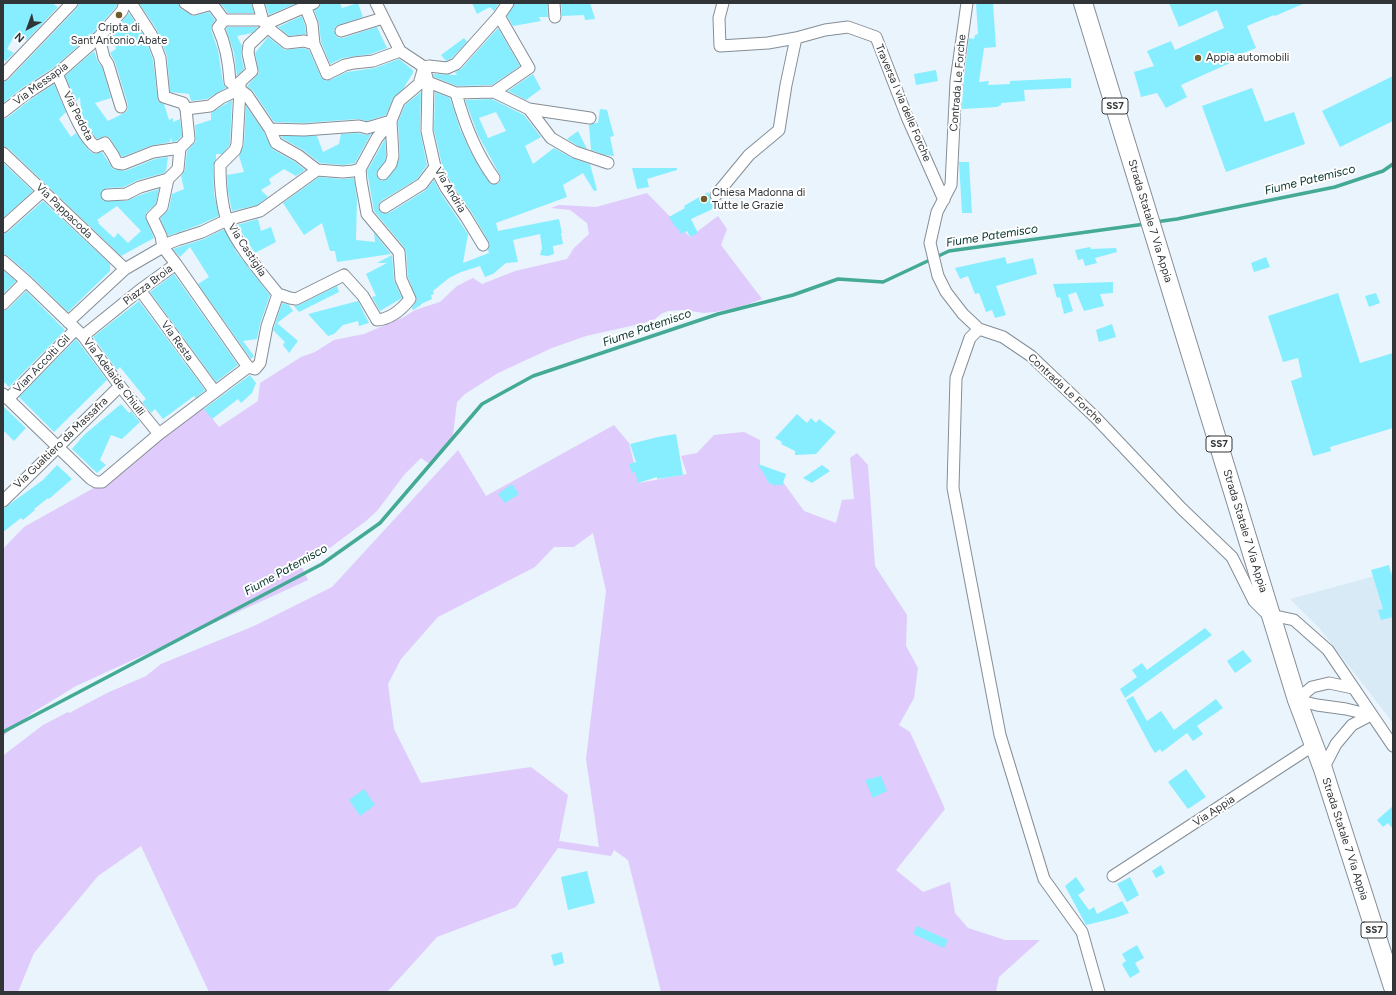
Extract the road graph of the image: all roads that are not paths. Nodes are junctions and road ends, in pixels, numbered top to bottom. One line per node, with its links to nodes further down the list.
1 (72, 3): 26 (street)
2 (126, 3): 20 (street, Via Messapia)
3 (131, 3): 32 (street)
4 (185, 3): 11 (street)
5 (258, 3): 18 (street)
6 (376, 3): 16 (street)
7 (508, 3): 14 (street)
8 (554, 3): 15 (street)
9 (967, 3): 50 (street, Contrada Le Forche)
10 (1083, 3): 72 (main road, Strada Statale 7 Via Appia / SS7)
11 (213, 4): 17 (street)
12 (308, 4): 18 (street); 22 (street)
13 (723, 4): 21 (street, Traversa I via delle Forche)
14 (499, 16): 24 (street); 29 (street)
15 (555, 17)
16 (383, 18): 19 (street); 23 (street)
17 (224, 20): 18 (street); 28 (street)
18 (264, 22): 22 (street); 28 (street)
19 (341, 31)
20 (99, 37): 25 (street, Via Messapia); 31 (street)
21 (796, 38): 49 (street); 50 (street, Traversa I via delle Forche)
22 (314, 44): 23 (street)
23 (400, 51): 24 (street)
24 (424, 67): 27 (street, Via Andria); 36 (street)
25 (57, 74): 34 (street, Via Messapia); 38 (street, Via Pedota)
26 (3, 75)
27 (428, 82): 30 (street); 41 (street, Via Andria)
28 (240, 89): 32 (street); 37 (street); 52 (street, Via Castiglia)
29 (494, 92): 30 (street); 33 (street)
30 (456, 93): 45 (street)
31 (121, 107)
32 (186, 109): 38 (street)
33 (529, 109): 35 (street); 40 (street)
34 (3, 112)
35 (590, 118)
36 (391, 121): 37 (street); 42 (street); 44 (street)
37 (270, 129): 43 (street)
38 (180, 148): 46 (street)
39 (3, 153): 47 (street, Via Pappacoda)
40 (608, 164)
41 (434, 167): 51 (street); 54 (street, Via Andria)
42 (360, 169): 43 (street); 61 (street)
43 (317, 170): 52 (street)
44 (383, 174)
45 (494, 178)
46 (168, 179): 48 (street); 55 (street)
47 (43, 191): 53 (street); 58 (street, Via Pappacoda)
48 (107, 195)
49 (716, 195)
50 (944, 200): 64 (street, Contrada Le Forche)
51 (385, 207)
52 (227, 220): 55 (street); 61 (street, Via Castiglia)
53 (3, 228)
54 (483, 245)
55 (163, 247): 57 (street, Piazza Broia); 58 (street, Piazza Broia)
56 (3, 261): 59 (street, Via Adelaide Chiulli)
57 (176, 264): 60 (street, Piazza Broia); 65 (street)
58 (125, 269): 63 (street, Piazza Broia)
59 (26, 281): 62 (street); 63 (street, Via Adelaide Chiulli)
60 (140, 290): 63 (street, Piazza Broia); 67 (street, Via Resta)
61 (278, 294): 65 (street)
62 (3, 304)
63 (76, 329): 66 (street, Via Adelaide Chiulli); 68 (street, Vian Accolti Gil)
64 (979, 329): 72 (street, Contrada Le Forche); 81 (street)
65 (248, 368): 67 (street)
66 (120, 386): 69 (street, Via Adelaide Chiulli); 70 (street, Via Gualtiero da Massafra)
67 (215, 392): 69 (street)
68 (6, 397): 70 (street)
69 (159, 434): 70 (street)
70 (57, 447): 71 (street, Via Gualtiero da Massafra)
71 (3, 501)
72 (1271, 615): 73 (street); 74 (main road, Strada Statale 7 Via Appia / SS7)
73 (1353, 688): 74 (street); 75 (street)
74 (1297, 700): 75 (street); 76 (main road, Strada Statale 7 Via Appia / SS7)
75 (1371, 715): 77 (street); 78 (street)
76 (1314, 745): 78 (main road, Strada Statale 7 Via Appia / SS7); 79 (street, Via Appia)
77 (1393, 746)
78 (1323, 770): 80 (main road, Strada Statale 7 Via Appia / SS7)
79 (1113, 876)
80 (1393, 987)
81 (1099, 992)

